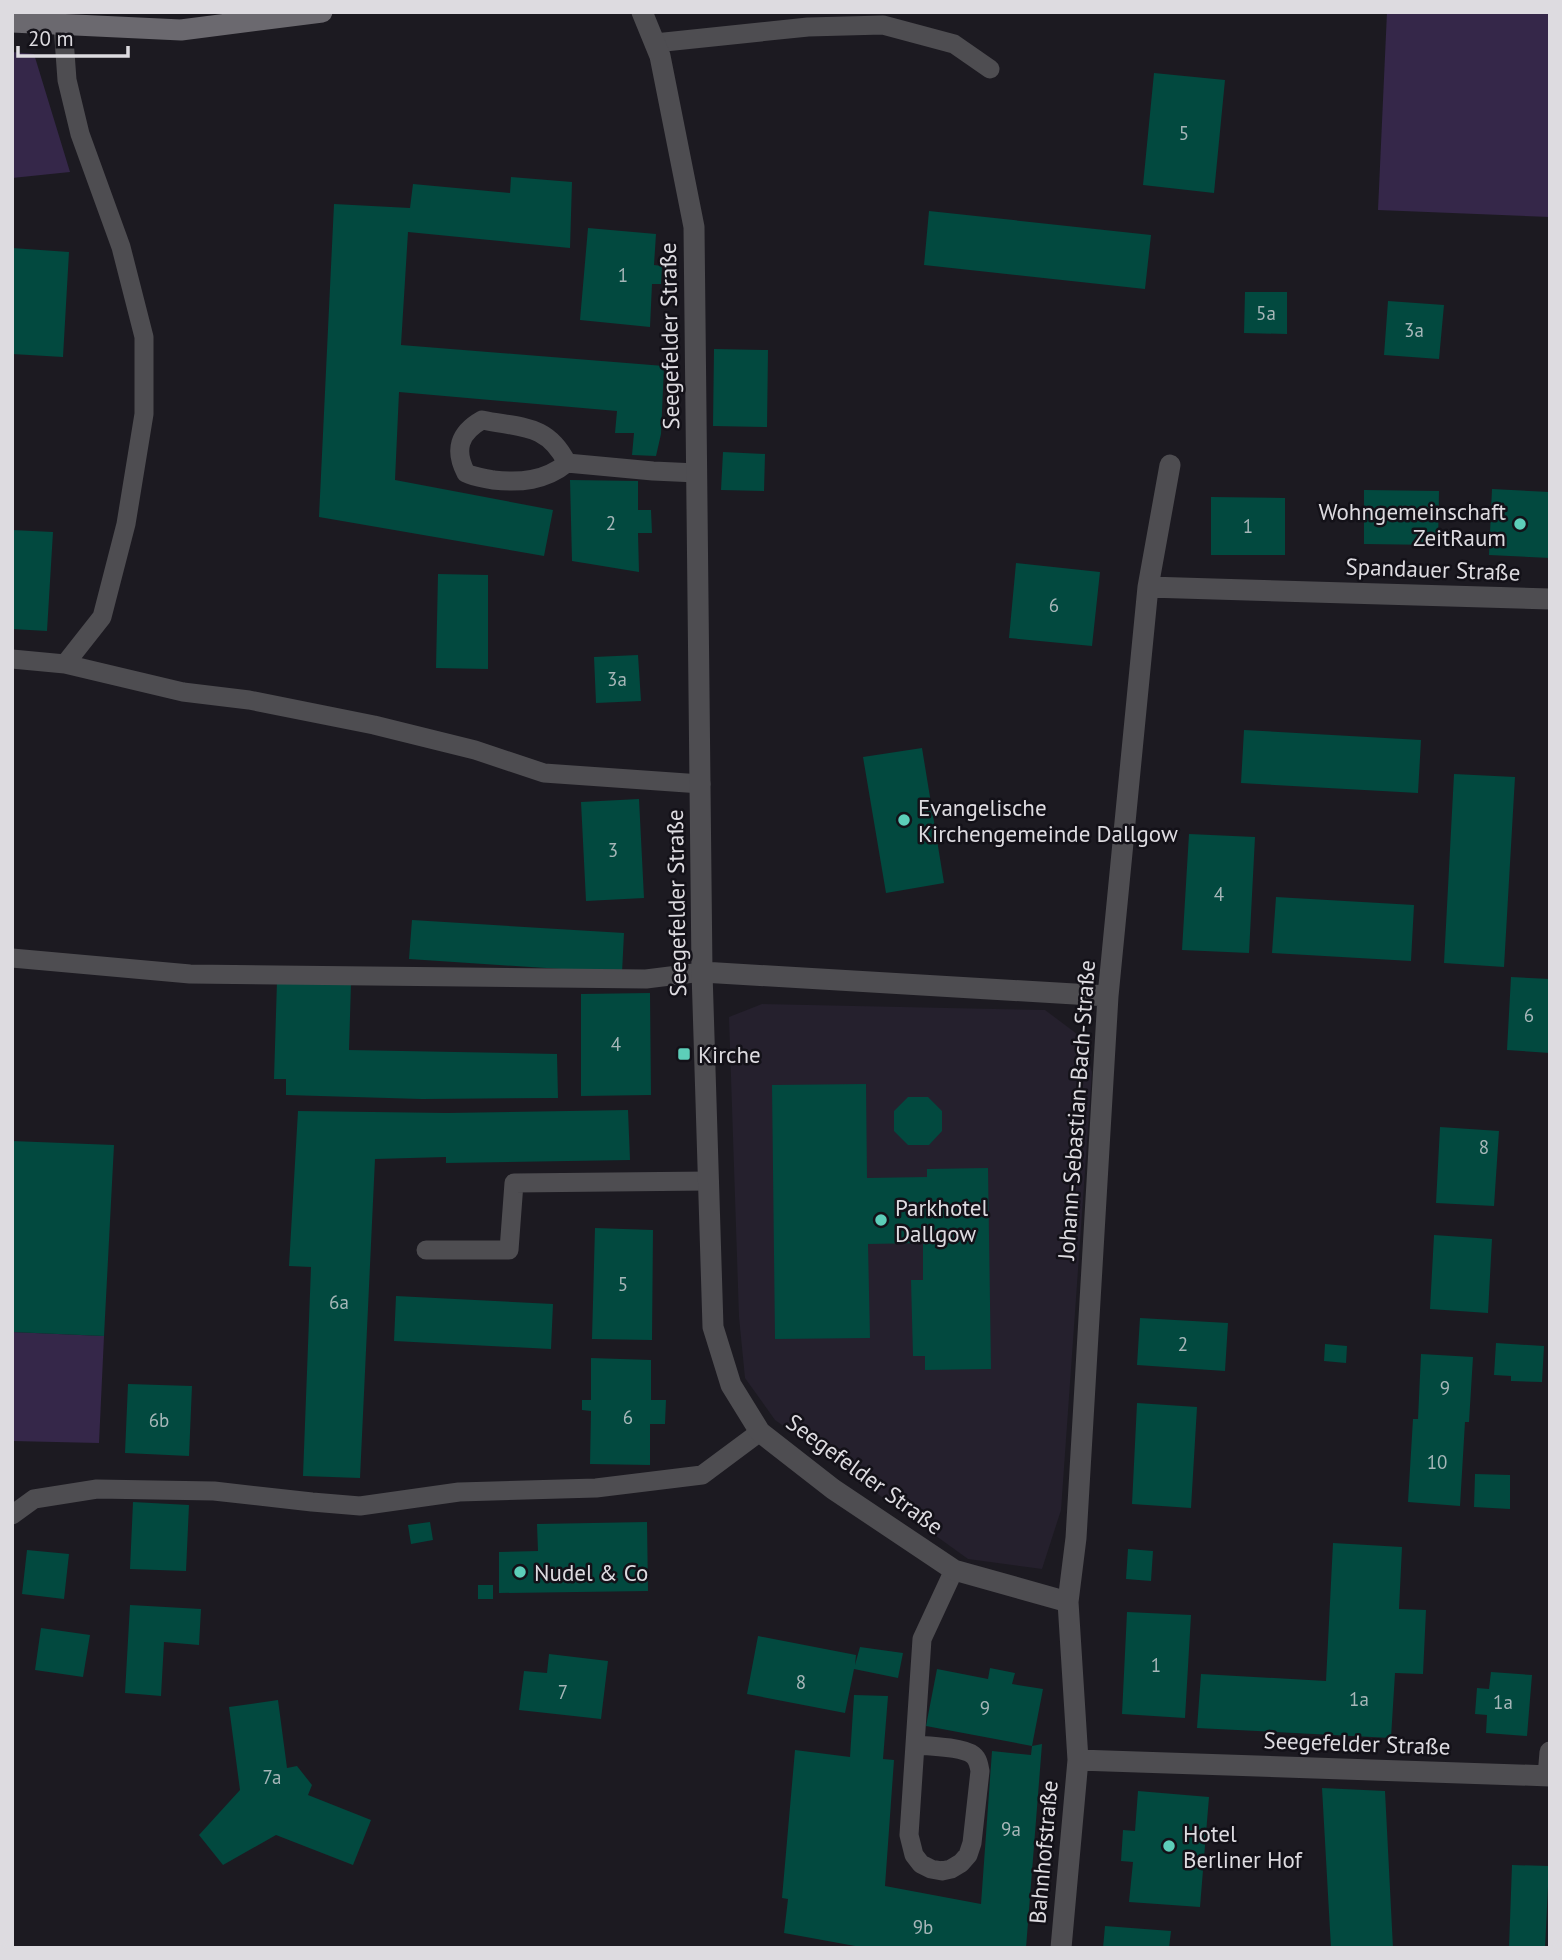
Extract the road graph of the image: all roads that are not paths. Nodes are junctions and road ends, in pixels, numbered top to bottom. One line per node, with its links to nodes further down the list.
1 (322, 12): 4 (street)
2 (642, 12): 5 (street, Seegefelder Straße)
3 (12, 22): 4 (street)
4 (63, 25): 13 (lane)
5 (655, 43): 6 (lane); 9 (street, Seegefelder Straße)
6 (990, 69)
7 (567, 463): 7 (lane); 9 (lane)
8 (1170, 465): 10 (street, Johann-Sebastian-Bach-Straße)
9 (697, 473): 14 (street, Seegefelder Straße)
10 (1148, 587): 11 (street, Spandauer Straße); 17 (street, Johann-Sebastian-Bach-Straße)
11 (1550, 599)
12 (12, 659): 13 (lane)
13 (65, 664): 14 (lane)
14 (701, 784): 16 (street, Seegefelder Straße)
15 (12, 958): 16 (lane)
16 (702, 972): 17 (street); 18 (street, Seegefelder Straße)
17 (1108, 996): 23 (street, Johann-Sebastian-Bach-Straße)
18 (709, 1181): 19 (lane); 20 (street, Seegefelder Straße)
19 (426, 1250)
20 (760, 1432): 21 (lane); 22 (street, Seegefelder Straße)
21 (12, 1515)
22 (954, 1570): 23 (street, Seegefelder Straße); 24 (lane)
23 (1068, 1602): 26 (street, Johann-Sebastian-Bach-Straße)
24 (915, 1745): 24 (lane)
25 (1550, 1752): 27 (street)
26 (1078, 1760): 27 (street, Seegefelder Straße); 28 (street, Bahnhofstraße)
27 (1549, 1776)
28 (1061, 1948)

